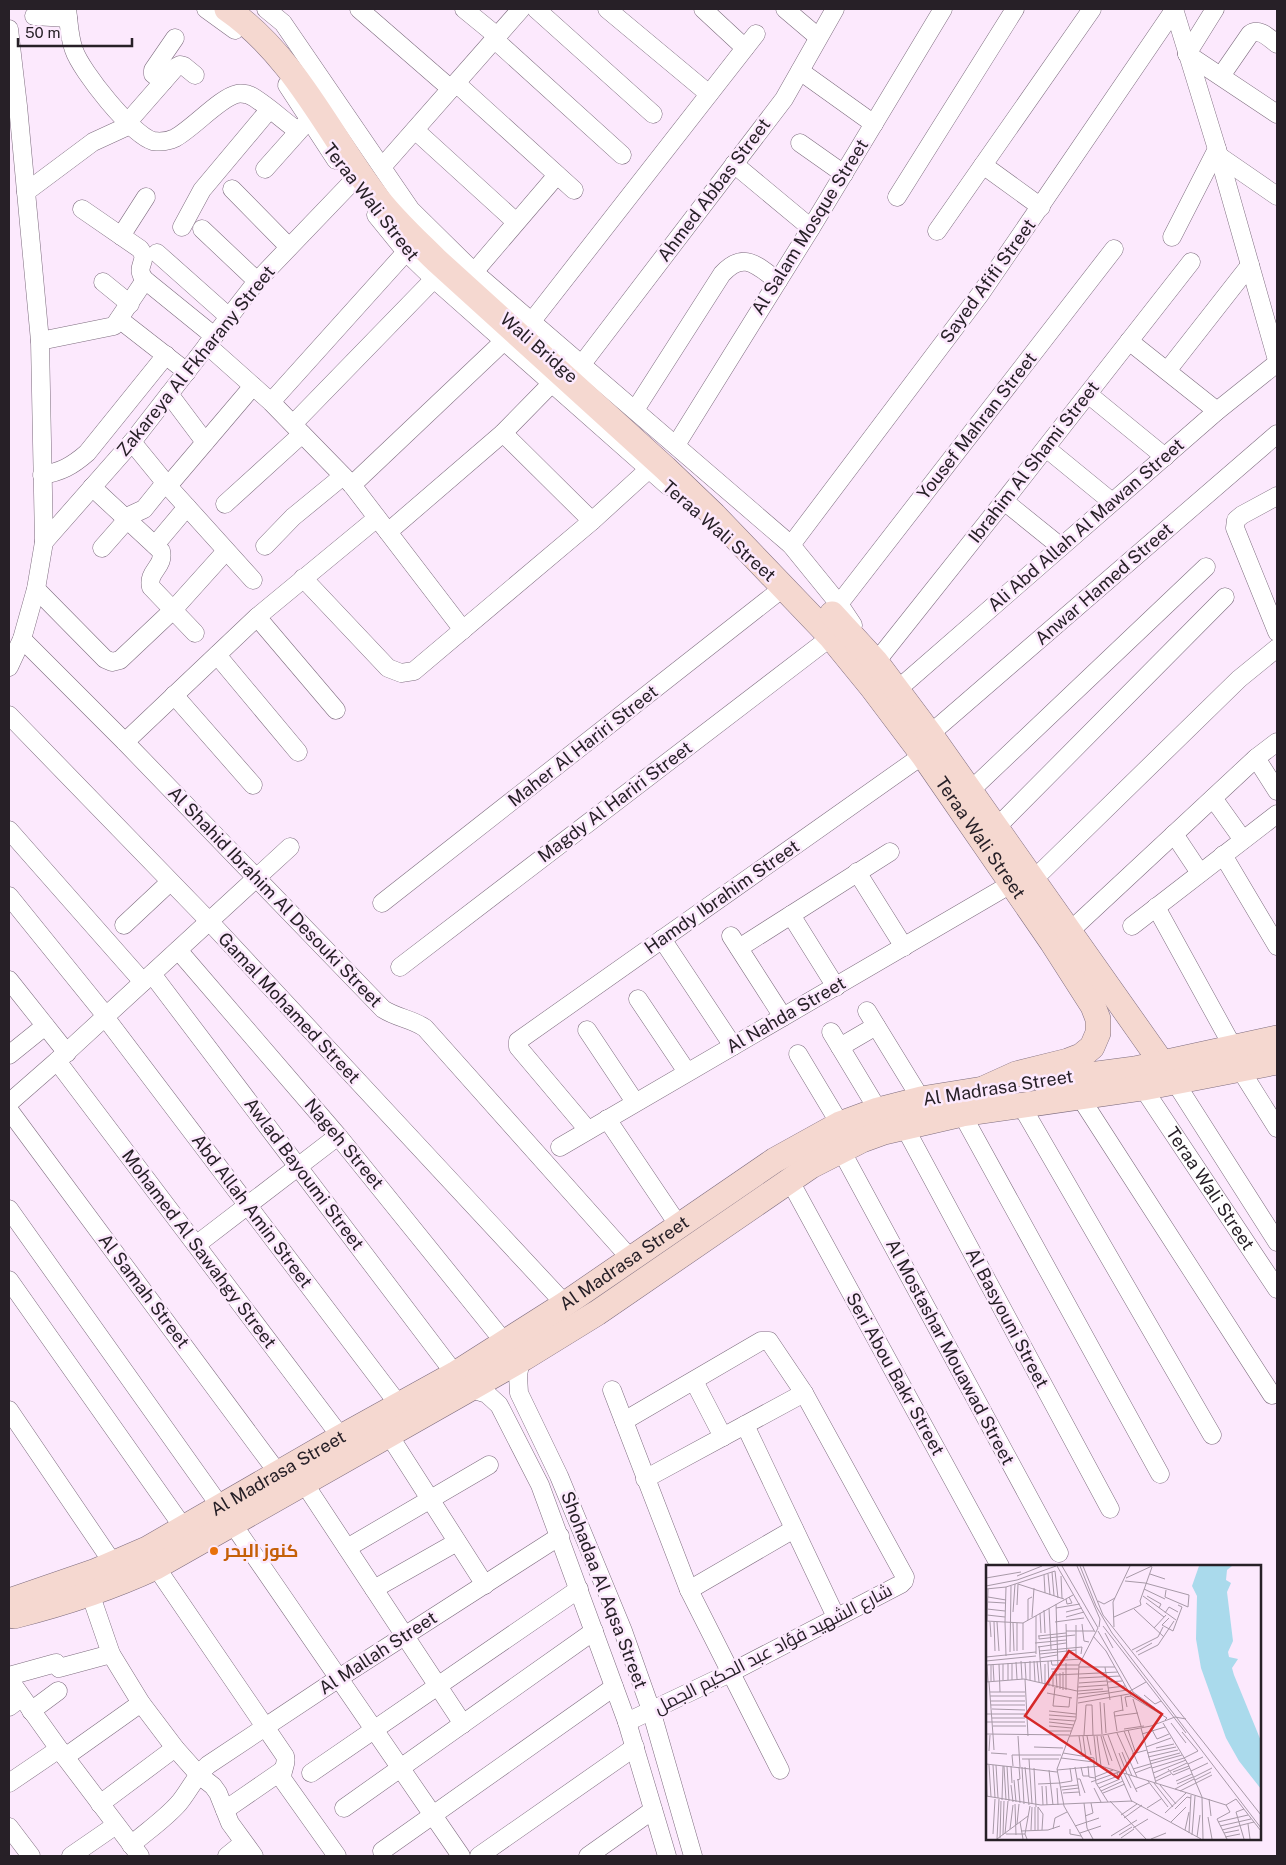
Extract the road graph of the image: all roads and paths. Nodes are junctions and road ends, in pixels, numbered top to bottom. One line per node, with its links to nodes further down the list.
1 (206, 9): 39 (street, Teraa Wali Street)
2 (227, 9): 129 (main road, Wali Bridge)
3 (232, 9): 146 (main road, Wali Bridge)
4 (266, 9): 20 (street, Teraa Wali Street)
5 (359, 9): 31 (street)
6 (464, 9): 23 (street)
7 (521, 9): 23 (street)
8 (536, 9): 35 (street)
9 (607, 9): 32 (street)
10 (702, 9): 32 (street)
11 (785, 9): 24 (street)
12 (835, 9): 24 (street, Ahmed Abbas Street)
13 (943, 9): 38 (street, Al Salam Mosque Street)
14 (1015, 9): 55 (street)
15 (1092, 9): 45 (street)
16 (1215, 9): 26 (street)
17 (1174, 10): 26 (street); 57 (street, Sayed Afifi Street)
18 (69, 13): 19 (street); 37 (street)
19 (34, 16)
20 (287, 16): 46 (street, Teraa Wali Street)
21 (9, 29): 33 (street)
22 (175, 38): 30 (street)
23 (496, 38): 31 (street); 43 (street)
24 (818, 38): 27 (street, Ahmed Abbas Street)
25 (1277, 44): 29 (street)
26 (1187, 54): 29 (street); 42 (street)
27 (800, 71): 38 (street); 44 (street, Ahmed Abbas Street)
28 (196, 75): 30 (street)
29 (1221, 76): 36 (street)
30 (163, 82): 37 (street)
31 (453, 86): 40 (street); 49 (street)
32 (709, 94): 82 (street)
33 (14, 106): 53 (street)
34 (269, 110): 37 (street); 39 (street); 60 (street)
35 (653, 114)
36 (1277, 114)
37 (129, 124): 53 (street)
38 (874, 124): 48 (street, Al Salam Mosque Street)
39 (303, 125): 47 (street); 50 (street, Teraa Wali Street)
40 (415, 130): 46 (street); 59 (street)
41 (800, 142): 48 (street)
42 (1218, 152): 54 (street); 65 (street); 71 (street)
43 (622, 155)
44 (734, 164): 61 (street); 90 (street, Ahmed Abbas Street)
45 (983, 165): 57 (street); 63 (street)
46 (382, 167): 72 (street, Teraa Wali Street)
47 (265, 169)
48 (844, 174): 61 (street, Al Salam Mosque Street)
49 (557, 175): 52 (street); 59 (street)
50 (351, 183): 66 (street, Zakareya Al Fkharany Street); 68 (street, Teraa Wali Street)
51 (232, 189): 66 (street)
52 (574, 190)
53 (26, 192): 86 (street)
54 (1277, 196)
55 (897, 197)
56 (146, 198): 64 (street)
57 (1040, 207): 124 (street, Sayed Afifi Street)
58 (82, 209): 64 (street)
59 (516, 222): 72 (street)
60 (182, 227)
61 (811, 228): 76 (street, Al Salam Mosque Street)
62 (202, 229): 75 (street)
63 (937, 231)
64 (121, 236): 74 (street)
65 (1172, 237)
66 (289, 247): 75 (street, Zakareya Al Fkharany Street)
67 (1114, 249): 136 (street, Yousef Mahran Street)
68 (406, 252): 73 (street, Teraa Wali Street); 97 (street)
69 (157, 253): 80 (street)
70 (1191, 262): 85 (street, Ibrahim Al Shami Street)
71 (1250, 265): 83 (street); 91 (street)
72 (474, 272): 82 (street, Teraa Wali Street)
73 (434, 279): 87 (street, Teraa Wali Street); 100 (street)
74 (145, 280): 78 (street); 84 (street)
75 (257, 281): 80 (street, Zakareya Al Fkharany Street)
76 (778, 281): 98 (street); 105 (street, Al Salam Mosque Street)
77 (103, 282): 78 (street)
78 (130, 304): 81 (street)
79 (1277, 313): 83 (street)
80 (229, 317): 84 (street, Zakareya Al Fkharany Street)
81 (119, 319): 86 (street); 88 (street)
82 (532, 321): 90 (street, Teraa Wali Street)
83 (1267, 328): 89 (street)
84 (211, 340): 92 (street, Zakareya Al Fkharany Street); 94 (street)
85 (1130, 340): 91 (street); 96 (street, Ibrahim Al Shami Street)
86 (40, 341): 109 (street)
87 (504, 341): 93 (street, Teraa Wali Street); 110 (street)
88 (166, 355): 92 (street); 109 (street)
89 (1277, 361): 99 (street, Ali Abd Allah Al Mawan Street)
90 (582, 364): 98 (street, Teraa Wali Street)
91 (1167, 371): 99 (street)
92 (187, 372): 95 (street, Zakareya Al Fkharany Street)
93 (551, 384): 101 (street); 108 (street, Teraa Wali Street)
94 (253, 386): 97 (street); 104 (street)
95 (169, 394): 103 (street, Zakareya Al Fkharany Street); 104 (street)
96 (1088, 394): 106 (street, Ibrahim Al Shami Street); 107 (street)
97 (271, 402): 100 (street)
98 (635, 410): 105 (street, Teraa Wali Street)
99 (1217, 411): 107 (street, Ali Abd Allah Al Mawan Street)
100 (298, 429): 110 (street); 116 (street)
101 (503, 433): 120 (street); 121 (street)
102 (1277, 434): 154 (street, Anwar Hamed Street)
103 (132, 442): 111 (street); 112 (street, Zakareya Al Fkharany Street)
104 (205, 442): 111 (street)
105 (676, 444): 124 (street, Teraa Wali Street)
106 (1046, 448): 114 (street, Ibrahim Al Shami Street); 115 (street)
107 (1165, 456): 115 (street, Ali Abd Allah Al Mawan Street)
108 (648, 470): 120 (street); 129 (street, Teraa Wali Street)
109 (42, 475): 122 (street)
110 (347, 481): 118 (street); 125 (street)
111 (167, 485): 117 (street); 119 (street)
112 (92, 487): 119 (street); 122 (street, Zakareya Al Fkharany Street)
113 (1277, 496): 140 (street)
114 (1004, 501): 126 (street); 146 (street, Ibrahim Al Shami Street)
115 (1112, 502): 126 (street, Ali Abd Allah Al Mawan Street)
116 (225, 504)
117 (187, 507): 123 (street); 128 (street)
118 (377, 518): 121 (street); 131 (street)
119 (127, 520): 123 (street); 127 (street)
120 (592, 520): 139 (street)
121 (388, 532): 139 (street)
122 (44, 542): 134 (street)
123 (154, 545): 137 (street)
124 (791, 545): 136 (street, Teraa Wali Street)
125 (265, 546)
126 (1061, 547): 148 (street, Ali Abd Allah Al Mawan Street)
127 (102, 548)
128 (226, 551): 132 (street); 137 (street)
129 (760, 563): 133 (main road, Teraa Wali Street)
130 (1206, 567): 158 (street)
131 (303, 578): 138 (street); 139 (street)
132 (253, 580)
133 (783, 588): 142 (main road, Teraa Wali Street); 175 (street, Maher Al Hariri Street)
134 (36, 589): 137 (street); 143 (street)
135 (1225, 597): 162 (street)
136 (839, 604): 146 (street, Teraa Wali Street)
137 (173, 610): 141 (street)
138 (257, 617): 145 (street); 150 (street)
139 (463, 630)
140 (1277, 632)
141 (195, 633)
142 (831, 637): 154 (main road, Teraa Wali Street); 186 (street, Magdy Al Hariri Street)
143 (22, 639): 147 (street); 152 (street, Al Shahid Ibrahim Al Desouki Street)
144 (1277, 648): 173 (street, Al Nahda Street)
145 (217, 655): 149 (street); 155 (street)
146 (876, 662): 148 (main road, Teraa Wali Street)
147 (9, 667)
148 (897, 690): 154 (main road, Teraa Wali Street)
149 (174, 696): 152 (street); 157 (street)
150 (336, 710)
151 (9, 715): 172 (street, Gamal Mohamed Street)
152 (125, 742): 171 (street, Al Shahid Ibrahim Al Desouki Street)
153 (1277, 742): 156 (street)
154 (926, 745): 158 (main road, Teraa Wali Street); 173 (main road, Teraa Wali Street); 182 (street, Hamdy Ibrahim Street)
155 (298, 752)
156 (1256, 758): 159 (street); 160 (street)
157 (253, 785)
158 (971, 790): 162 (main road, Teraa Wali Street)
159 (1277, 791)
160 (1213, 798): 164 (street); 165 (street)
161 (1276, 818): 165 (street)
162 (997, 828): 173 (main road, Teraa Wali Street)
163 (9, 830): 187 (street, Awlad Bayoumi Street)
164 (1174, 834): 170 (street); 181 (street)
165 (1243, 840): 168 (street)
166 (290, 847): 171 (street)
167 (890, 852): 169 (street)
168 (1223, 855): 170 (street); 183 (street)
169 (857, 872): 177 (street); 184 (street)
170 (1200, 873): 176 (street)
171 (256, 877): 178 (street); 230 (street, Al Shahid Ibrahim Al Desouki Street)
172 (170, 882): 178 (street, Gamal Mohamed Street); 179 (street)
173 (1022, 882): 181 (main road, Teraa Wali Street); 184 (street, Al Nahda Street); 204 (main road, Teraa Wali Street)
174 (9, 896): 191 (street, Abd Allah Amin Street)
175 (382, 903)
176 (1156, 907): 180 (street); 200 (street)
177 (791, 915): 188 (street); 192 (street)
178 (209, 921): 185 (street); 233 (street, Gamal Mohamed Street)
179 (124, 925)
180 (1132, 926)
181 (1070, 931): 203 (main road, Teraa Wali Street)
182 (662, 940): 196 (street); 218 (street, Hamdy Ibrahim Street)
183 (1277, 946)
184 (904, 947): 188 (street, Al Nahda Street)
185 (178, 950): 187 (street); 219 (street, Nageh Street)
186 (400, 967)
187 (148, 978): 191 (street); 223 (street, Awlad Bayoumi Street)
188 (836, 987): 192 (street, Al Nahda Street)
189 (11, 989): 193 (street, Mohamed Al Sawahgy Street)
190 (638, 999): 202 (street)
191 (106, 1017): 199 (street); 225 (street, Abd Allah Amin Street)
192 (783, 1017): 196 (street, Al Nahda Street)
193 (45, 1026): 198 (street); 199 (street, Mohamed Al Sawahgy Street)
194 (587, 1030): 209 (street)
195 (1277, 1038): 200 (main road, Al Madrasa Street)
196 (733, 1046): 202 (street, Al Nahda Street)
197 (798, 1054): 215 (street)
198 (9, 1055)
199 (62, 1057): 208 (street); 229 (street, Mohamed Al Sawahgy Street)
200 (1237, 1058): 201 (main road, Al Madrasa Street); 203 (main road, Al Madrasa Street); 217 (street)
201 (1277, 1062)
202 (687, 1072): 209 (street, Al Nahda Street)
203 (1168, 1072): 204 (main road, Al Madrasa Street); 205 (main road, Al Madrasa Street); 228 (street, Teraa Wali Street)
204 (984, 1088): 207 (main road, Al Madrasa Street)
205 (1143, 1088): 206 (main road, Al Madrasa Street); 232 (street, Teraa Wali Street)
206 (1080, 1097): 210 (main road, Al Madrasa Street); 240 (street)
207 (921, 1100): 212 (main road, Al Madrasa Street); 212 (street)
208 (9, 1102)
209 (635, 1102): 214 (street, Al Nahda Street)
210 (1021, 1105): 213 (main road, Al Madrasa Street); 246 (street)
211 (9, 1110): 250 (street, Al Samah Street)
212 (878, 1110): 215 (main road, Al Madrasa Street)
213 (962, 1114): 216 (main road, Al Madrasa Street); 251 (street)
214 (607, 1119): 218 (street, Al Nahda Street); 227 (street)
215 (840, 1124): 222 (main road, Al Madrasa Street)
216 (904, 1126): 221 (main road, Al Madrasa Street); 255 (street, Al Basyouni Street)
217 (1277, 1128)
218 (588, 1130): 220 (street, Al Nahda Street)
219 (338, 1136): 223 (street); 234 (street, Nageh Street)
220 (560, 1147)
221 (841, 1150): 222 (main road, Al Madrasa Street); 262 (street, Al Mostashar Mouawad Street)
222 (805, 1156): 224 (main road, Al Madrasa Street); 227 (main road, Al Madrasa Street)
223 (298, 1166): 225 (street); 236 (street, Awlad Bayoumi Street)
224 (790, 1181): 235 (main road, Al Madrasa Street); 263 (street, Seri Abou Bakr Street)
225 (247, 1205): 229 (street); 241 (street, Abd Allah Amin Street)
226 (9, 1209): 256 (street)
227 (679, 1226): 230 (main road, Al Madrasa Street)
228 (1277, 1242)
229 (196, 1245): 247 (street, Mohamed Al Sawahgy Street)
230 (630, 1258): 233 (main road, Al Madrasa Street)
231 (9, 1280): 257 (street)
232 (1277, 1288)
233 (565, 1304): 234 (main road, Al Madrasa Street)
234 (505, 1343): 236 (main road, Al Madrasa Street)
235 (524, 1358): 236 (main road, Al Madrasa Street); 285 (street, Shohadaa Al Aqsa Street)
236 (463, 1381): 241 (main road, Al Madrasa Street); 245 (main road, Al Madrasa Street); 259 (street, Shohadaa Al Aqsa Street)
237 (694, 1381): 239 (street, شارع الشهيد فؤاد عبد الحكيم الجمل); 243 (street); 248 (street)
238 (612, 1390): 243 (street)
239 (804, 1392): 244 (street); 273 (street, شارع الشهيد فؤاد عبد الحكيم الجمل)
240 (1272, 1395)
241 (399, 1405): 247 (main road, Al Madrasa Street)
242 (9, 1410): 265 (street)
243 (624, 1421): 252 (street)
244 (745, 1425): 248 (street); 258 (street)
245 (389, 1435): 253 (main road, Al Madrasa Street); 254 (street)
246 (1212, 1435)
247 (341, 1437): 250 (main road, Al Madrasa Street)
248 (723, 1437): 252 (street)
249 (488, 1465): 254 (street)
250 (278, 1473): 256 (main road, Al Madrasa Street)
251 (1160, 1474)
252 (645, 1479): 269 (street)
253 (304, 1483): 256 (main road, Al Madrasa Street); 261 (street)
254 (430, 1499): 260 (street); 261 (street)
255 (1110, 1509)
256 (226, 1515): 257 (main road, Al Madrasa Street); 264 (main road, Al Madrasa Street); 279 (street)
257 (183, 1527): 265 (main road, Al Madrasa Street)
258 (794, 1529): 269 (street); 273 (street)
259 (560, 1536): 266 (street, Al Mallah Street); 268 (street, Shohadaa Al Aqsa Street)
260 (457, 1542): 266 (street); 267 (street)
261 (347, 1548): 267 (street)
262 (1059, 1553)
263 (999, 1565)
264 (156, 1567): 265 (main road, Al Madrasa Street); 288 (street)
265 (119, 1572): 270 (main road, Al Madrasa Street); 271 (main road, Al Madrasa Street)
266 (485, 1585): 275 (street, Al Mallah Street)
267 (374, 1589): 275 (street)
268 (579, 1589): 274 (street, Shohadaa Al Aqsa Street); 280 (street)
269 (689, 1590): 277 (street)
270 (90, 1593): 272 (main road, Al Madrasa Street); 276 (street)
271 (9, 1601)
272 (9, 1617)
273 (836, 1617): 277 (street, شارع الشهيد فؤاد عبد الحكيم الجمل)
274 (594, 1631): 281 (street, Shohadaa Al Aqsa Street); 287 (street)
275 (405, 1636): 279 (street, Al Mallah Street); 280 (street)
276 (111, 1654): 278 (street); 283 (street)
277 (730, 1674): 285 (street, شارع الشهيد فؤاد عبد الحكيم الجمل); 295 (street)
278 (9, 1677): 284 (street)
279 (339, 1678): 288 (street, Al Mallah Street); 289 (street)
280 (438, 1686): 287 (street); 289 (street)
281 (614, 1687): 286 (street, Shohadaa Al Aqsa Street); 303 (street)
282 (58, 1691): 284 (street)
283 (141, 1702): 291 (street); 292 (street)
284 (20, 1705): 292 (street)
285 (651, 1710): 286 (street, شارع الشهيد فؤاد عبد الحكيم الجمل); 317 (street, Shohadaa Al Aqsa Street)
286 (627, 1722): 290 (street, Shohadaa Al Aqsa Street)
287 (463, 1724): 293 (street)
288 (266, 1726): 294 (street); 297 (street, Al Mallah Street)
289 (374, 1730): 293 (street); 296 (street)
290 (634, 1747): 302 (street, Shohadaa Al Aqsa Street); 314 (street)
291 (175, 1748): 297 (street); 299 (street)
292 (62, 1753): 298 (street); 299 (street)
293 (401, 1768): 300 (street); 303 (street)
294 (283, 1770): 301 (street); 309 (street)
295 (780, 1770)
296 (311, 1773)
297 (199, 1775): 301 (street); 307 (street, Al Mallah Street)
298 (9, 1783)
299 (100, 1804): 304 (street)
300 (344, 1808)
301 (225, 1810): 306 (street)
302 (654, 1810): 315 (street); 316 (street, Shohadaa Al Aqsa Street)
303 (433, 1816): 308 (street); 313 (street)
304 (116, 1825): 307 (street); 311 (street)
305 (9, 1827): 310 (street)
306 (249, 1850): 312 (street)
307 (136, 1851)
308 (382, 1851)
309 (333, 1855)
310 (31, 1856)
311 (71, 1856)
312 (227, 1856)
313 (461, 1856)
314 (479, 1856)
315 (588, 1856)
316 (667, 1856)
317 (693, 1856)

